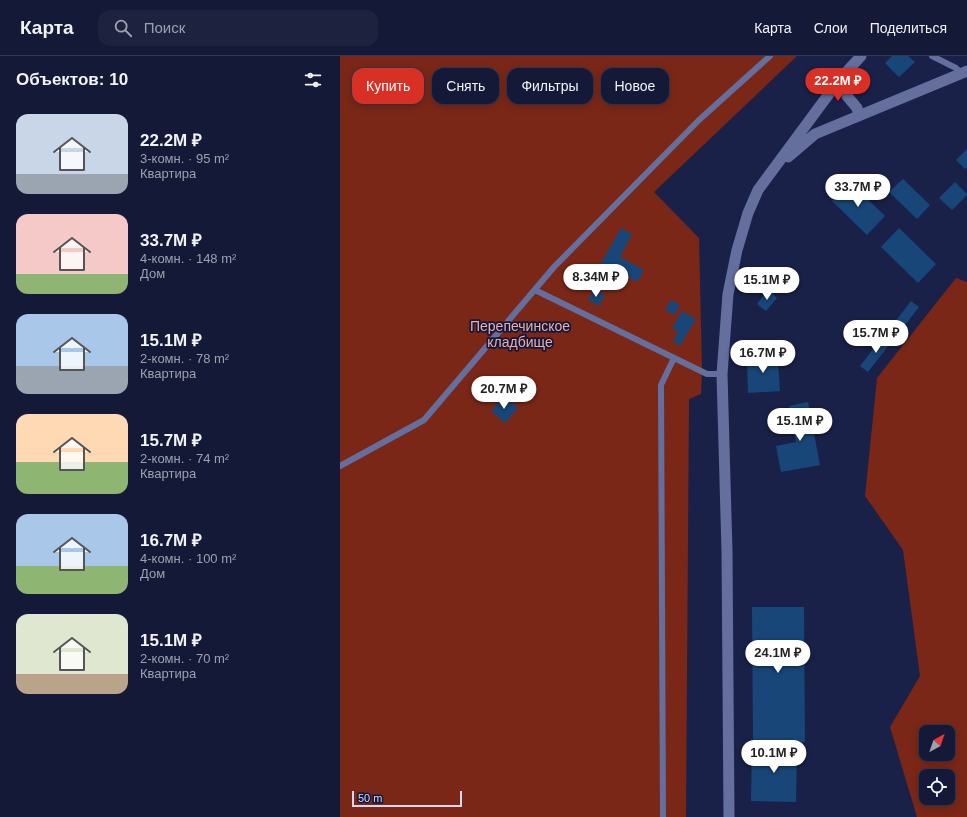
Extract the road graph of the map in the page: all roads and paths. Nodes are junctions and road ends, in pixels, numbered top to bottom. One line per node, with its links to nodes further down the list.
1 (770, 56): 8 (lane)
2 (861, 56): 5 (street)
3 (932, 56): 4 (lane)
4 (964, 72): 6 (street)
5 (840, 79): 6 (street); 7 (street)
6 (859, 116): 7 (street)
7 (773, 170): 10 (street)
8 (535, 290): 9 (lane); 11 (lane)
9 (674, 358): 10 (lane); 12 (lane)
10 (722, 374): 13 (street)
11 (340, 466)
12 (663, 817)
13 (728, 817)

